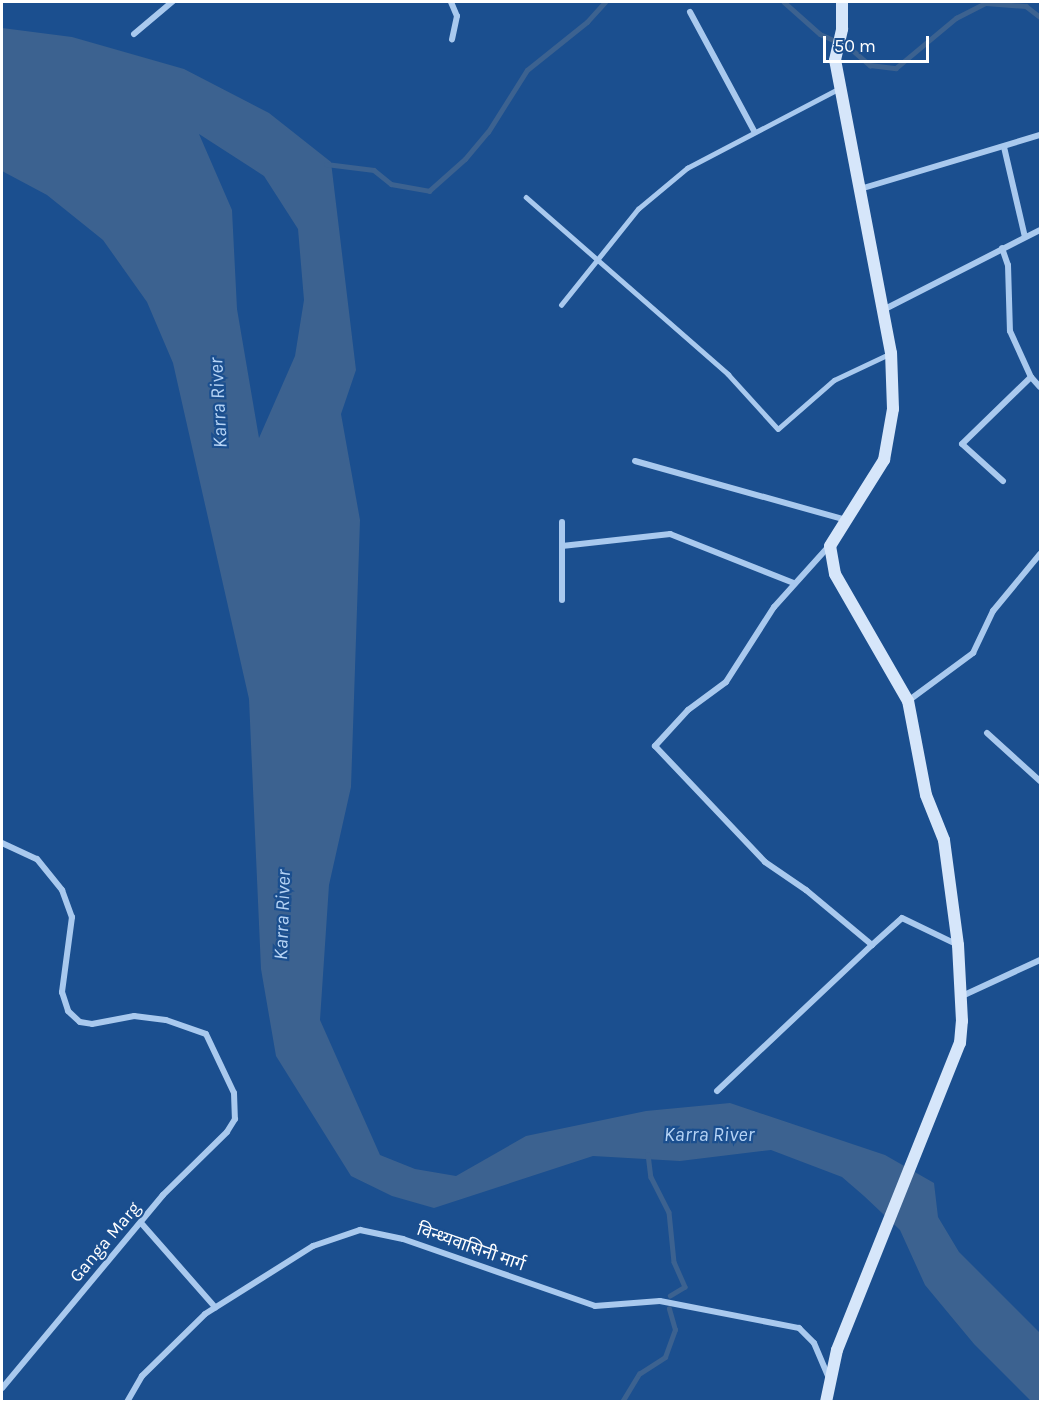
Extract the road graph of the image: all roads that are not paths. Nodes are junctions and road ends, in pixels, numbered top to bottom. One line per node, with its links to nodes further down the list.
1 (172, 2): 5 (street)
2 (451, 2): 6 (street)
3 (842, 2): 7 (main road)
4 (690, 12): 8 (street)
5 (134, 34)
6 (452, 39)
7 (841, 88): 8 (lane); 11 (main road)
8 (754, 130): 16 (lane)
9 (1041, 135): 10 (street)
10 (1004, 147): 11 (street); 14 (street)
11 (860, 189): 18 (main road)
12 (526, 197): 16 (lane)
13 (1041, 230): 14 (street)
14 (1025, 237): 15 (street)
15 (1002, 248): 18 (street); 20 (street)
16 (595, 258): 17 (lane); 19 (lane)
17 (561, 305)
18 (883, 310): 19 (main road)
19 (891, 353): 24 (main road)
20 (1031, 377): 21 (street); 23 (street)
21 (1041, 387)
22 (635, 461): 24 (street)
23 (1004, 481)
24 (847, 520): 27 (main road)
25 (562, 522): 26 (street)
26 (562, 546): 29 (street); 30 (street)
27 (830, 546): 29 (street); 31 (main road)
28 (1041, 554): 31 (street)
29 (794, 583): 35 (street)
30 (562, 600)
31 (908, 701): 36 (main road)
32 (987, 733): 33 (street)
33 (1041, 781)
34 (2, 843): 40 (street, Ganga Marg)
35 (872, 945): 36 (street); 39 (street)
36 (958, 945): 38 (main road)
37 (1041, 960): 38 (street)
38 (962, 996): 42 (main road)
39 (717, 1091)
40 (142, 1224): 41 (street); 43 (street, Ganga Marg)
41 (215, 1307): 42 (street, विन्ध्यवासिनी मार्ग); 44 (street, विन्ध्यवासिनी मार्ग)
42 (830, 1380): 45 (main road)
43 (2, 1388)
44 (128, 1401)
45 (826, 1401)

